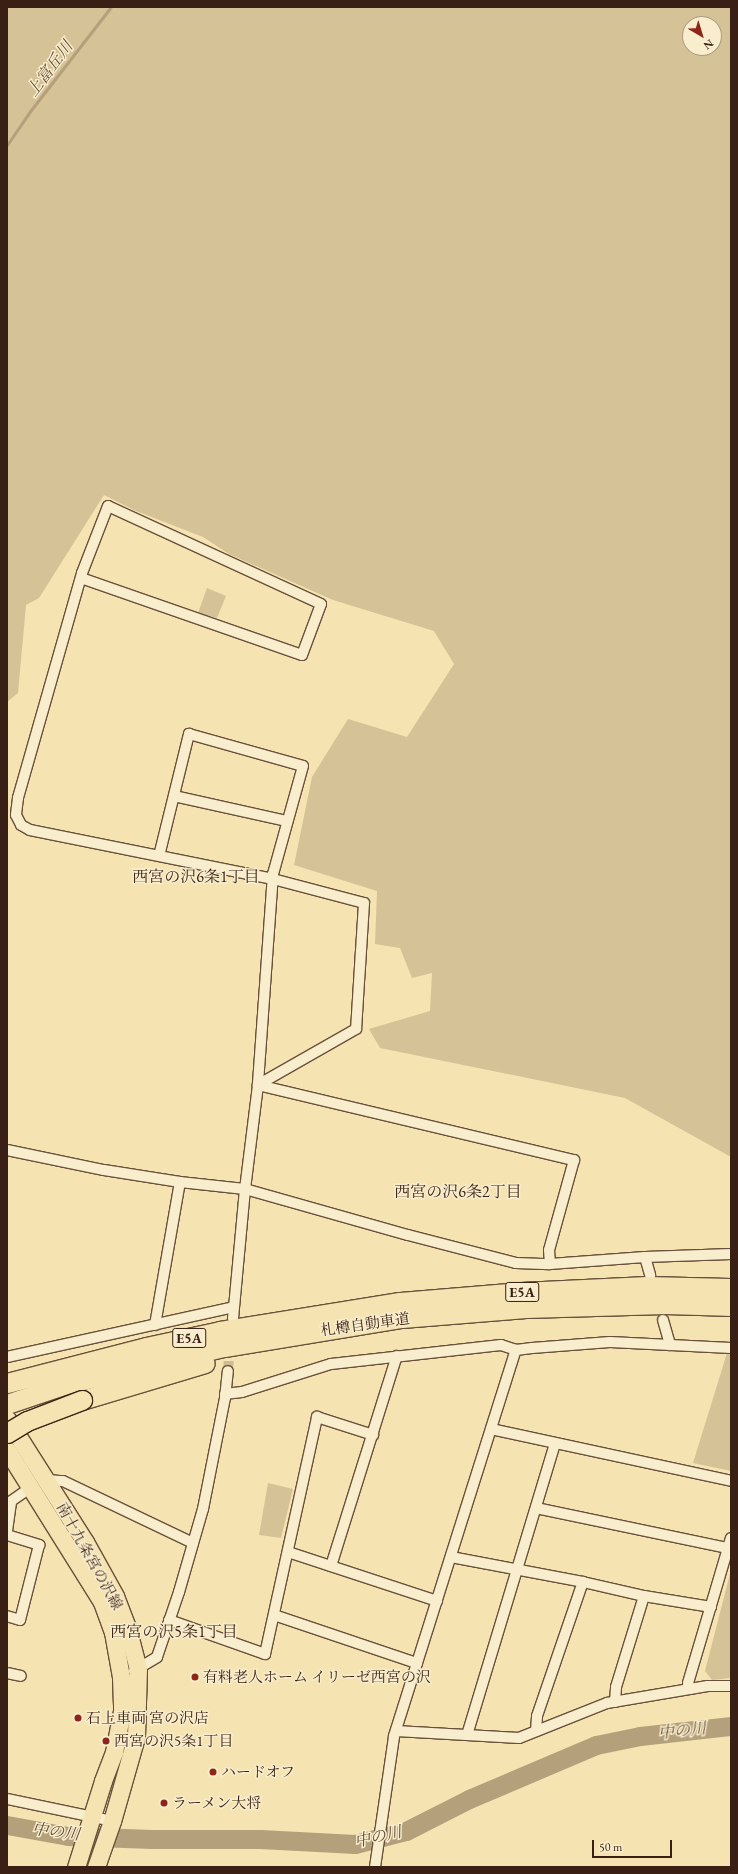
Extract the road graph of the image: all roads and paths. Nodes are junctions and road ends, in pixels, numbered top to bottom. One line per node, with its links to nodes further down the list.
1 (81, 578): 1 (street); 4 (street)
2 (174, 796): 3 (street); 3 (street); 4 (street)
3 (288, 822): 5 (street)
4 (159, 856): 5 (street)
5 (273, 879): 6 (street); 6 (street)
6 (258, 1085): 9 (street); 12 (street)
7 (7, 1150): 8 (street)
8 (180, 1182): 9 (street); 19 (street)
9 (245, 1189): 12 (street); 16 (street)
10 (731, 1254): 11 (street)
11 (645, 1257): 12 (street); 13 (street)
12 (550, 1264)
13 (650, 1275)
14 (731, 1288): 27 (highway, 札樽自動車道 / E5A)
15 (731, 1306): 20 (highway, 札樽自動車道 / E5A)
16 (234, 1307): 17 (street); 19 (street)
17 (233, 1318)
18 (663, 1320): 21 (street)
19 (155, 1325): 25 (street)
20 (318, 1330): 27 (highway, 札樽自動車道 / E5A); 33 (highway, bridge)
21 (670, 1345): 22 (street); 23 (street)
22 (731, 1348)
23 (516, 1350): 24 (street); 32 (street)
24 (397, 1356): 29 (street); 34 (street)
25 (7, 1357)
26 (228, 1371): 29 (street)
27 (67, 1375): 28 (highway, 札樽自動車道 / E5A); 30 (highway, 札樽自動車道 / E5A)
28 (7, 1383)
29 (225, 1394): 44 (street)
30 (7, 1404)
31 (7, 1419): 37 (main road, 南十九条宮の沢線)
32 (491, 1430): 35 (street); 47 (street)
33 (7, 1433)
34 (372, 1435): 46 (street); 48 (street)
35 (555, 1443): 38 (street); 41 (street)
36 (7, 1450): 39 (main road, 南十九条宮の沢線)
37 (46, 1480): 44 (street); 58 (main road, 南十九条宮の沢線)
38 (731, 1481)
39 (31, 1487): 40 (street); 61 (main road, 南十九条宮の沢線)
40 (9, 1502): 42 (street)
41 (536, 1508): 45 (street); 49 (street)
42 (7, 1531)
43 (7, 1535): 55 (street)
44 (193, 1543): 56 (street)
45 (730, 1543): 53 (street)
46 (288, 1552): 48 (street); 54 (street)
47 (451, 1557): 49 (street); 52 (street)
48 (331, 1566): 52 (street)
49 (518, 1569): 50 (street); 67 (street)
50 (583, 1582): 51 (street); 66 (street)
51 (644, 1596): 53 (street); 64 (street)
52 (437, 1601): 57 (street)
53 (711, 1607): 63 (street)
54 (274, 1615): 56 (street); 57 (street)
55 (7, 1616)
56 (169, 1620): 58 (street)
57 (417, 1663): 65 (street)
58 (138, 1669): 61 (street); 70 (main road, 南十九条宮の沢線)
59 (7, 1673): 60 (street)
60 (21, 1676)
61 (121, 1677): 69 (main road, 南十九条宮の沢線)
62 (731, 1686): 63 (street)
63 (690, 1689): 64 (street)
64 (615, 1702): 66 (street)
65 (396, 1731): 67 (street); 73 (street)
66 (536, 1731): 67 (street)
67 (467, 1735)
68 (7, 1798): 69 (street)
69 (92, 1816): 70 (street); 71 (main road, 南十九条宮の沢線)
70 (112, 1821): 72 (main road, 南十九条宮の沢線)
71 (78, 1860)
72 (97, 1861)
73 (375, 1864)

